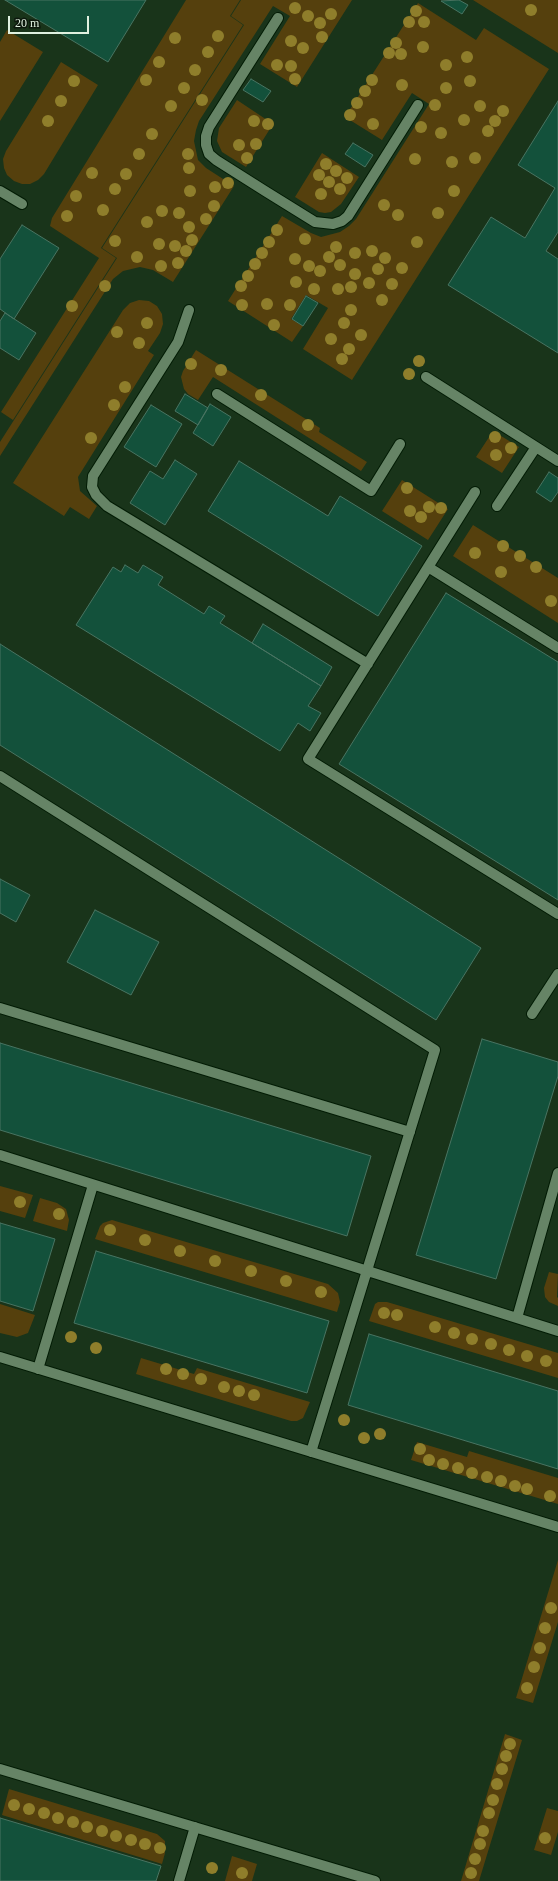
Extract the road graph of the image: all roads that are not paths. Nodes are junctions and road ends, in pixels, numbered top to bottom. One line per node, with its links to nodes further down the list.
1 (278, 18): 2 (lane)
2 (418, 105)
3 (0, 191): 4 (lane)
4 (22, 204)
5 (189, 310): 15 (lane)
6 (426, 377): 9 (lane)
7 (216, 394): 8 (lane)
8 (400, 444)
9 (536, 447): 10 (lane); 12 (lane)
10 (558, 461)
11 (475, 492): 13 (lane)
12 (497, 506)
13 (428, 568): 14 (lane); 15 (lane)
14 (558, 648)
15 (368, 664): 17 (lane)
16 (0, 776): 21 (lane)
17 (558, 914)
18 (558, 974): 20 (lane)
19 (0, 1008): 21 (lane)
20 (532, 1014)
21 (410, 1132): 25 (lane)
22 (0, 1155): 24 (lane)
23 (558, 1173): 26 (lane)
24 (93, 1185): 25 (lane); 29 (lane)
25 (367, 1270): 26 (lane); 30 (lane)
26 (518, 1318): 27 (lane)
27 (558, 1331)
28 (0, 1357): 29 (lane)
29 (38, 1369): 30 (lane)
30 (311, 1452): 31 (lane)
31 (558, 1527)
32 (0, 1769): 33 (lane)
33 (195, 1827): 34 (lane); 35 (lane)
34 (179, 1881)
35 (375, 1881)

